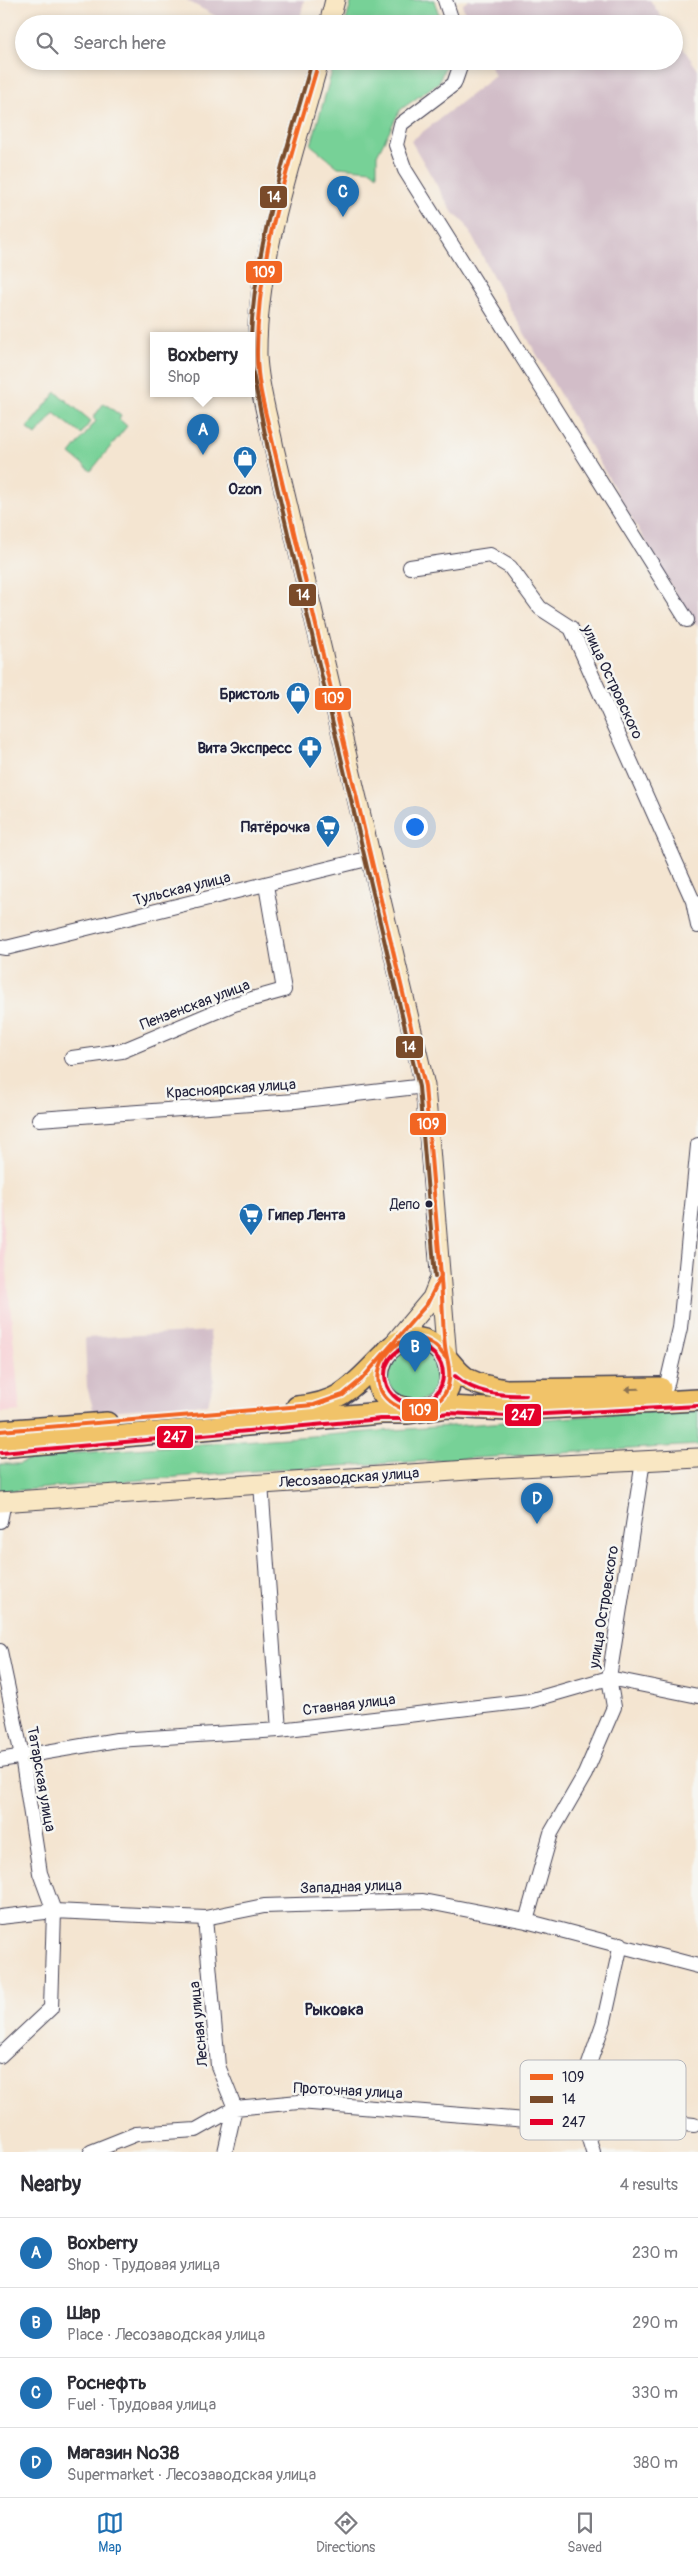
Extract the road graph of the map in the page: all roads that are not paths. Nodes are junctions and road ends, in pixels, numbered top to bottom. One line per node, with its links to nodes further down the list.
1 (335, 0): 3 (main road)
2 (445, 0): 4 (street)
3 (331, 15)
4 (450, 15)
5 (316, 70): 9 (main road)
6 (459, 70): 8 (street)
7 (410, 567): 11 (street, улица Островского)
8 (687, 620)
9 (371, 858): 10 (street, Тульская улица); 14 (main road)
10 (266, 885): 12 (street, Тульская улица); 13 (street, Пензенская улица)
11 (698, 926)
12 (0, 947)
13 (72, 1058)
14 (425, 1086): 15 (street, Красноярская улица); 17 (main road)
15 (39, 1119)
16 (698, 1145): 21 (street)
17 (441, 1276): 18 (main road); 19 (main road)
18 (386, 1352): 19 (main road); 23 (main road); 24 (main road)
19 (447, 1359): 21 (main road, one-way to 19); 23 (main road)
20 (698, 1386): 21 (main road)
21 (666, 1388)
22 (698, 1400): 23 (main road)
23 (418, 1411): 25 (main road)
24 (0, 1431)
25 (0, 1447)
26 (698, 1458): 27 (main road, Лесозаводская улица)
27 (643, 1461): 28 (main road, Лесозаводская улица); 32 (street, улица Островского)
28 (261, 1484): 29 (main road, Лесозаводская улица); 34 (street)
29 (2, 1502): 30 (street)
30 (0, 1521)
31 (0, 1651): 35 (street, Татарская улица)
32 (609, 1678): 33 (street, Ставная улица); 34 (street, Ставная улица); 40 (street, улица Островского)
33 (698, 1696)
34 (279, 1730): 35 (street, Ставная улица)
35 (22, 1756): 36 (street, Ставная улица); 37 (street, Татарская улица)
36 (0, 1760)
37 (54, 1911): 38 (street, Западная улица); 39 (street, Западная улица); 43 (street)
38 (0, 1917)
39 (205, 1918): 40 (street, Западная улица); 45 (street, Лесная улица)
40 (526, 1921): 41 (street, Западная улица)
41 (621, 1944): 42 (street, Западная улица); 44 (street)
42 (698, 1966)
43 (0, 2056)
44 (590, 2060)
45 (235, 2108): 46 (street, Проточная улица); 50 (street, Проточная улица); 51 (street)
46 (520, 2119)
47 (686, 2124): 48 (street, Проточная улица)
48 (694, 2125)
49 (589, 2140): 52 (street)
50 (91, 2152)
51 (224, 2152)
52 (593, 2152)

